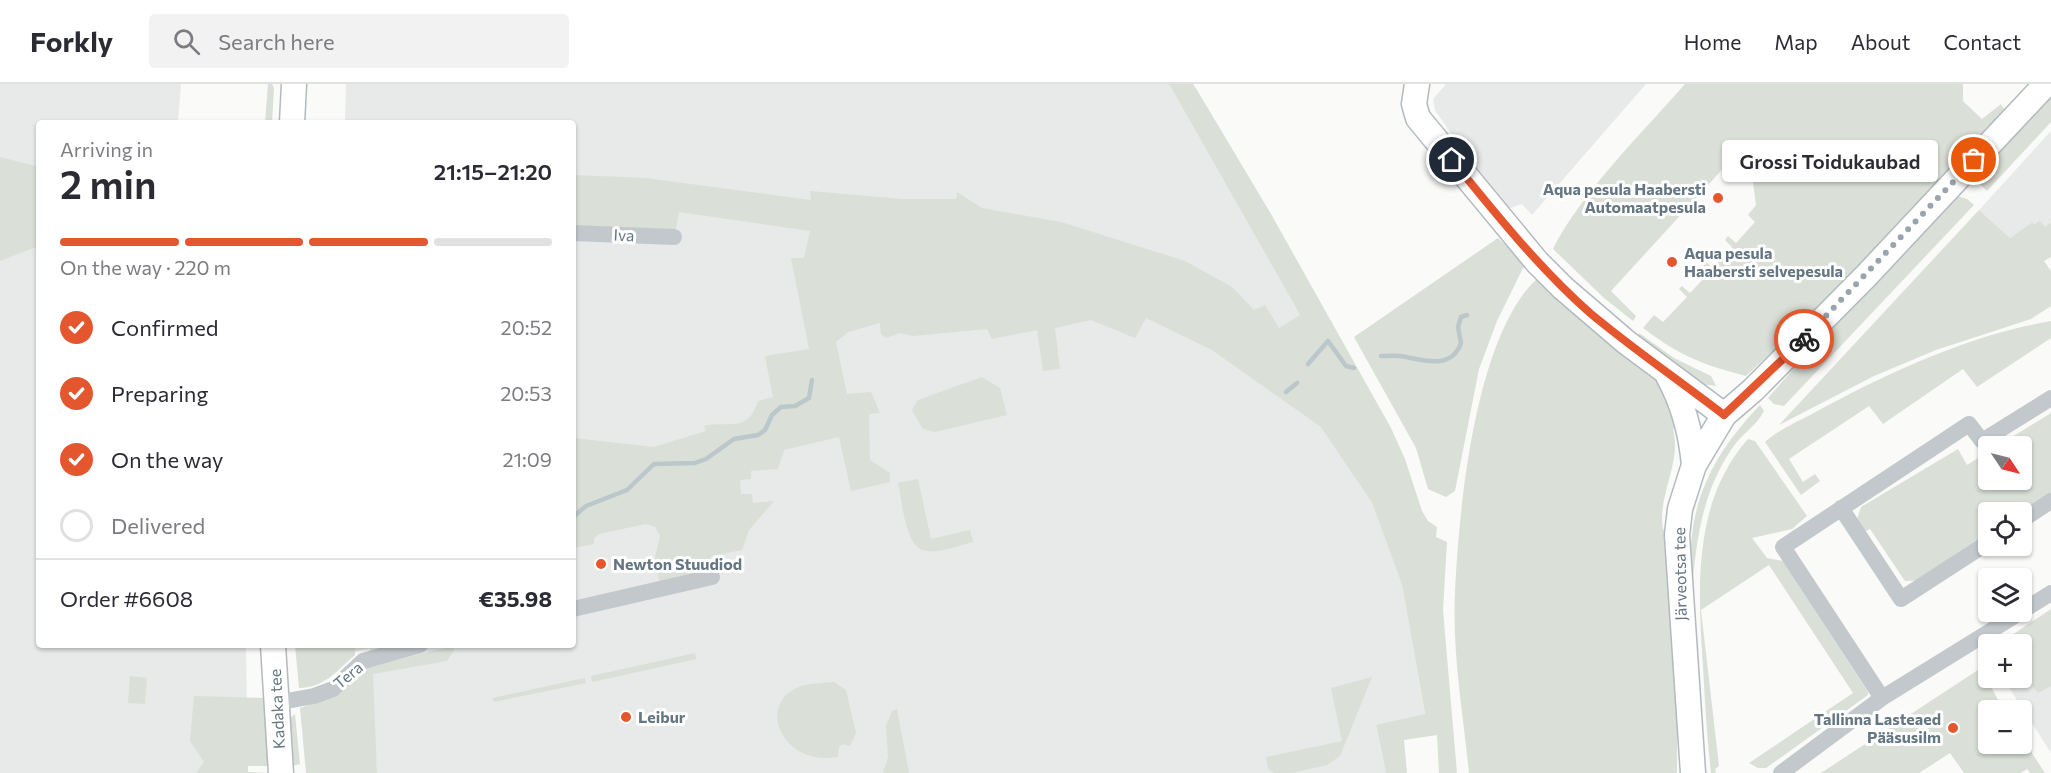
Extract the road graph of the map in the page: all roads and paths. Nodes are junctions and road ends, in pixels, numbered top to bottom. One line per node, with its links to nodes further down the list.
1 (294, 84): 4 (main road)
2 (1417, 84): 7 (main road)
3 (2046, 84): 9 (main road, Järveotsa tee)
4 (292, 120)
5 (576, 233): 6 (street, Iva)
6 (674, 237)
7 (1665, 371): 9 (main road); 10 (main road)
8 (2051, 398): 12 (street)
9 (1724, 415): 10 (main road, Järveotsa tee)
10 (1694, 465): 25 (main road, Järveotsa tee)
11 (2051, 501): 13 (street)
12 (1841, 508): 14 (street); 22 (street)
13 (2032, 513)
14 (1978, 549)
15 (712, 577): 18 (street)
16 (2051, 593): 17 (street)
17 (2032, 605)
18 (576, 608)
19 (2005, 622): 22 (street)
20 (273, 648): 23 (main road, Kadaka tee)
21 (409, 648): 23 (street, Tera)
22 (1882, 698): 26 (street)
23 (276, 703): 24 (main road, Kadaka tee)
24 (281, 773)
25 (1693, 773)
26 (1782, 773)

